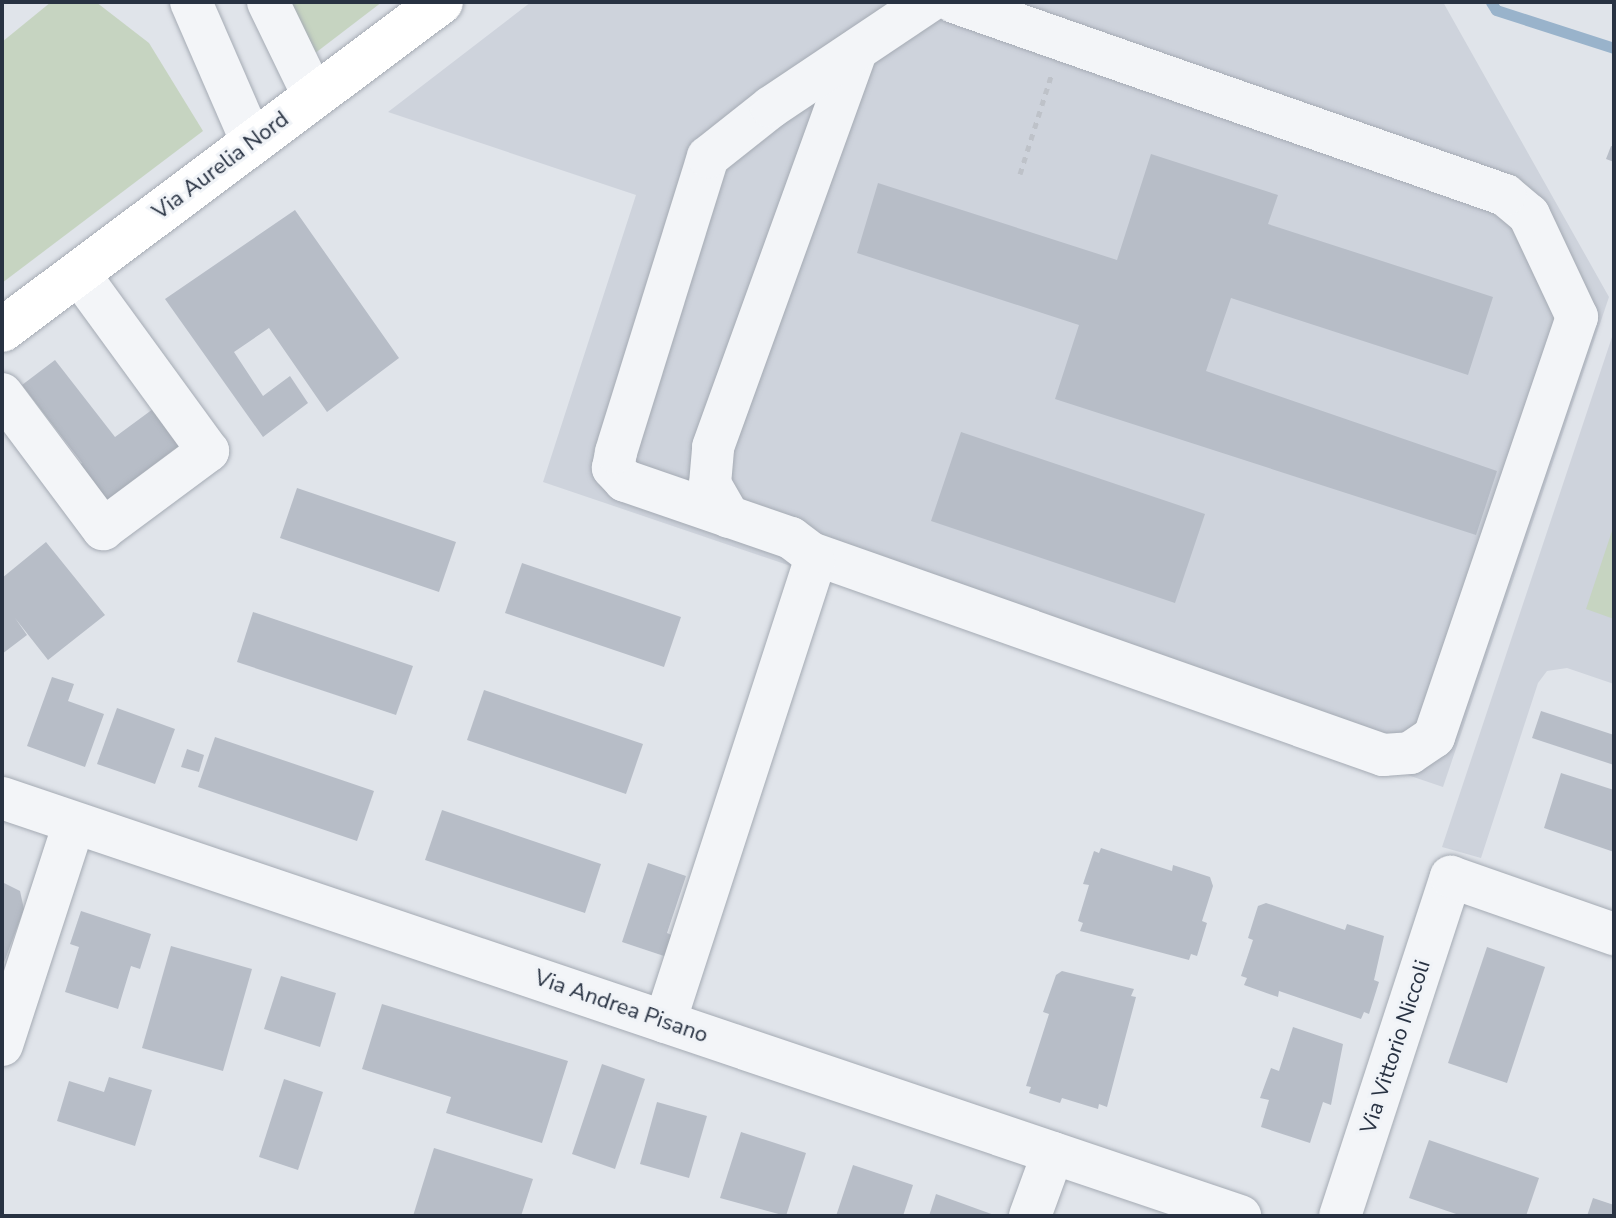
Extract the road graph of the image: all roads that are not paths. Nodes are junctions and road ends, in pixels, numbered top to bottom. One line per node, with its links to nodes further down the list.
1 (191, 2): 9 (street)
2 (268, 2): 7 (street)
3 (441, 2): 7 (main road, Via Aurelia Nord)
4 (928, 2): 6 (street)
5 (954, 2): 15 (street)
6 (857, 50): 8 (street); 10 (street)
7 (314, 97): 9 (main road, Via Aurelia Nord)
8 (771, 107): 10 (street); 14 (street)
9 (252, 142): 11 (main road, Via Aurelia Nord)
10 (812, 173): 14 (street)
11 (78, 273): 12 (main road, Via Aurelia Nord); 13 (street)
12 (2, 330)
13 (2, 394)
14 (729, 517): 15 (street)
15 (811, 553): 19 (street)
16 (2, 798): 17 (street, Via Andrea Pisano)
17 (74, 823): 19 (street, Via Andrea Pisano); 20 (street)
18 (1614, 934): 25 (street, Via Vittorio Niccoli)
19 (665, 1022): 21 (street, Via Andrea Pisano)
20 (2, 1045)
21 (1053, 1153): 22 (street, Via Andrea Pisano); 23 (street)
22 (1145, 1200): 24 (street, Via Andrea Pisano)
23 (1030, 1216)
24 (1240, 1216)
25 (1340, 1216)

